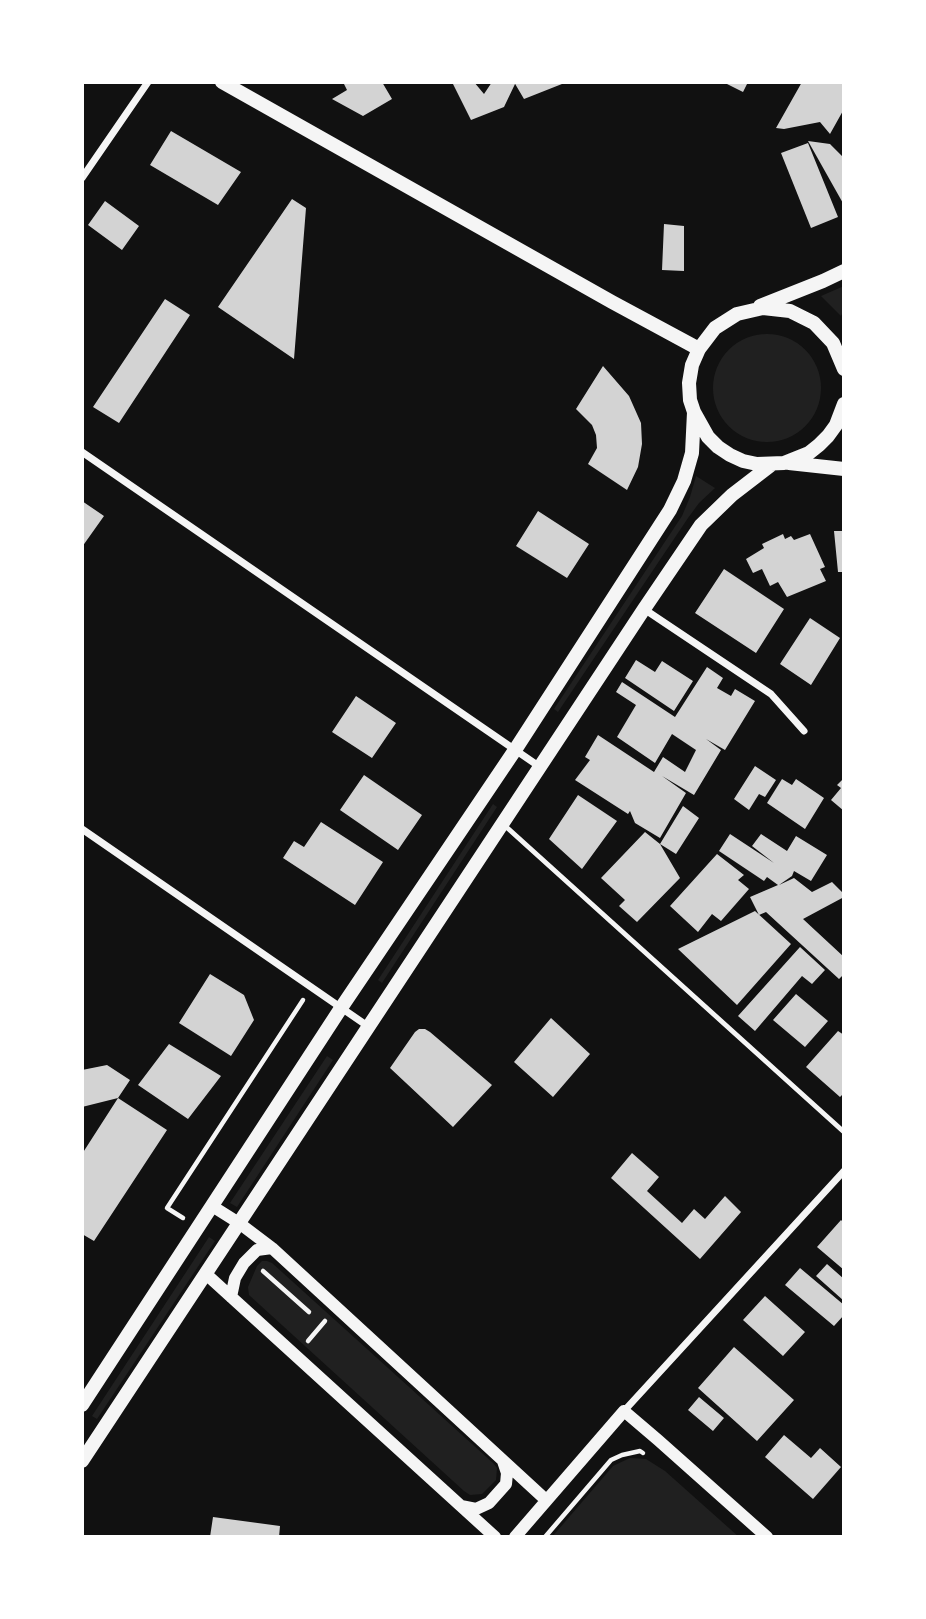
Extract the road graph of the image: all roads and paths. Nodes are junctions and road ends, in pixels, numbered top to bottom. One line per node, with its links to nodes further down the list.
1 (148, 82): 3 (street)
2 (222, 82): 6 (main road)
3 (82, 178)
4 (844, 271): 5 (main road)
5 (749, 310): 6 (main road); 7 (main road)
6 (699, 349): 9 (main road)
7 (842, 356)
8 (844, 404): 11 (main road)
9 (694, 412): 11 (main road); 15 (main road)
10 (82, 452): 15 (street)
11 (778, 464): 12 (main road); 13 (main road)
12 (844, 469)
13 (644, 609): 14 (street); 16 (main road)
14 (804, 731)
15 (515, 750): 16 (street); 20 (main road)
16 (540, 767): 17 (main road)
17 (502, 824): 21 (main road); 22 (lane)
18 (82, 830): 20 (street)
19 (304, 999): 25 (path)
20 (341, 1008): 21 (street); 24 (main road)
21 (369, 1027): 26 (main road)
22 (844, 1132)
23 (844, 1171): 33 (street)
24 (212, 1206): 26 (street); 32 (main road)
25 (166, 1208)
26 (239, 1223): 27 (street); 28 (main road)
27 (272, 1248): 29 (street); 37 (street)
28 (206, 1275): 29 (street); 34 (main road)
29 (231, 1297): 39 (street)
30 (330, 1315): 31 (path)
31 (304, 1345)
32 (82, 1405)
33 (624, 1411): 38 (street); 43 (street)
34 (86, 1445): 36 (main road)
35 (651, 1456): 42 (path)
36 (82, 1461)
37 (503, 1461): 38 (street); 39 (street)
38 (546, 1500): 41 (street)
39 (461, 1506): 40 (street)
40 (495, 1537)
41 (515, 1537)
42 (545, 1537)
43 (767, 1537)

